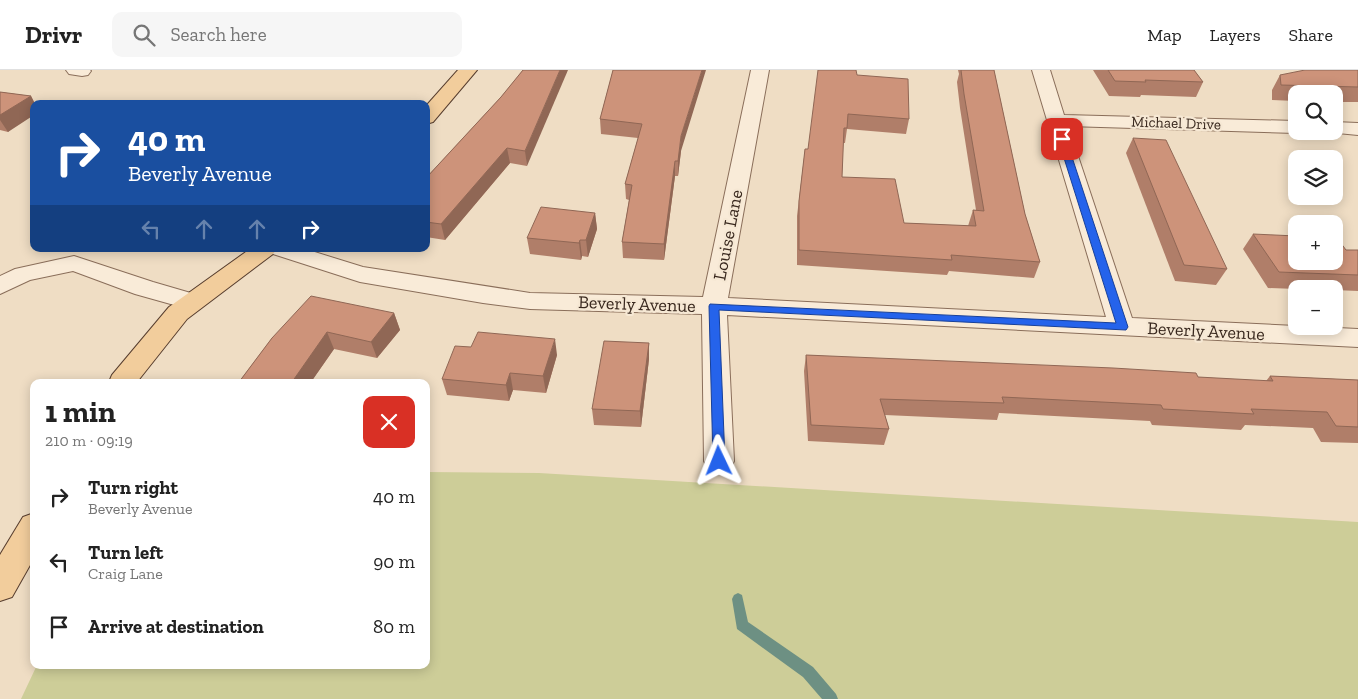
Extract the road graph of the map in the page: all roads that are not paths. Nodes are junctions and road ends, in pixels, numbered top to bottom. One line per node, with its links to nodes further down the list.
1 (468, 70): 4 (main road)
2 (760, 70): 13 (street, Louise Lane)
3 (1041, 70): 5 (street)
4 (430, 113)
5 (1056, 120): 6 (street, Michael Drive); 14 (street)
6 (1288, 127)
7 (1343, 128): 8 (street)
8 (1358, 129)
9 (261, 252): 12 (main road)
10 (290, 252): 13 (street, Beverly Avenue)
11 (0, 286): 12 (street)
12 (192, 302): 16 (main road)
13 (714, 306): 14 (street, Beverly Avenue); 17 (street, Louise Lane)
14 (1122, 327): 15 (street, Beverly Avenue)
15 (1358, 338)
16 (124, 379)
17 (719, 461)
18 (30, 533): 19 (main road)
19 (0, 586)

